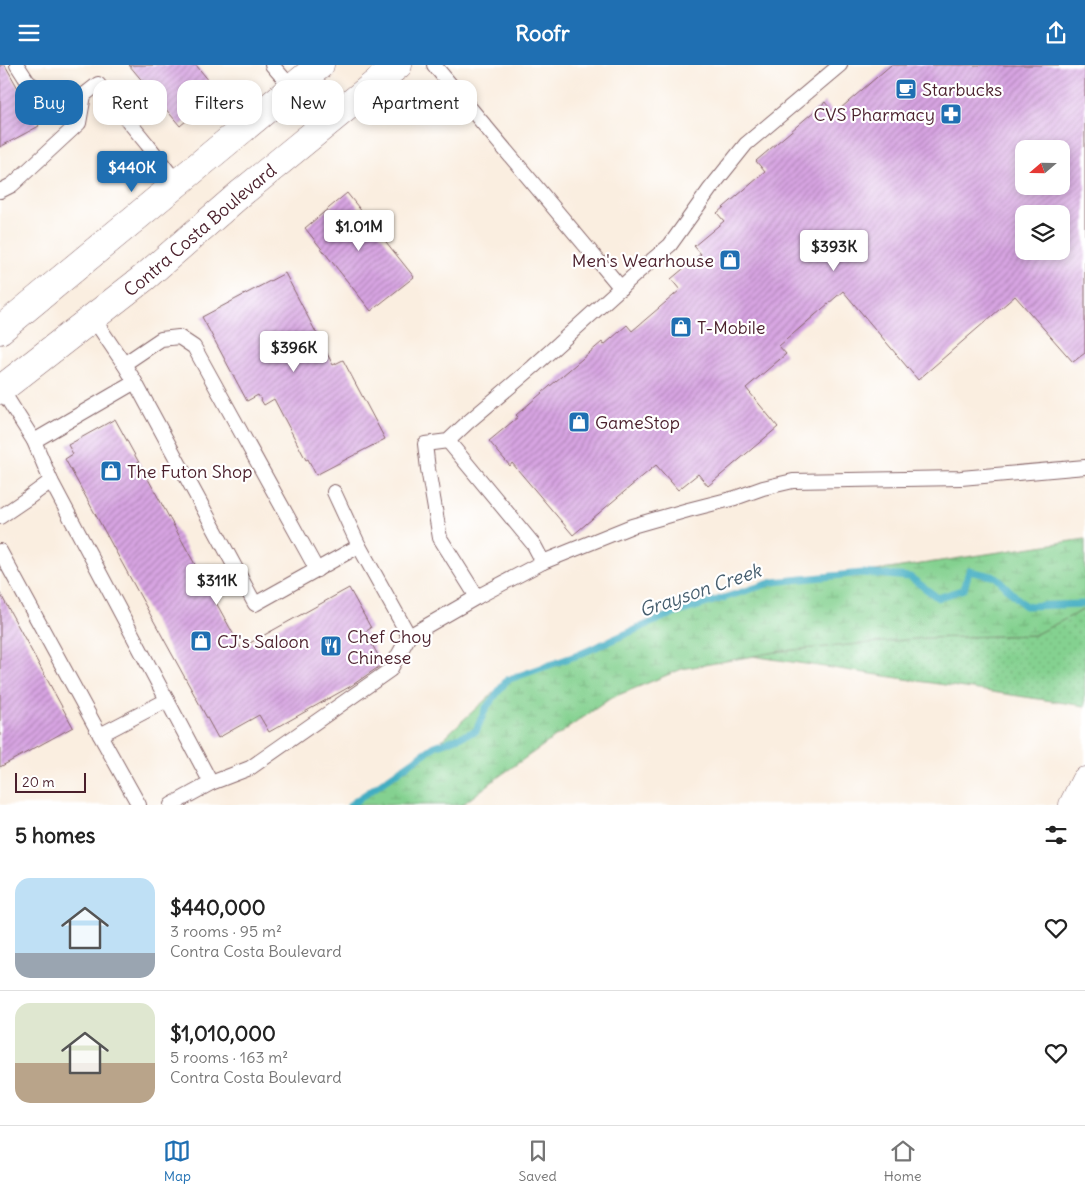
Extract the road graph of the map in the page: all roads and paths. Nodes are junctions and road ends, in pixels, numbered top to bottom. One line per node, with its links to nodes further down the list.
1 (17, 65): 9 (lane)
2 (272, 65): 7 (lane)
3 (320, 65): 8 (main road)
4 (398, 65): 14 (main road, Contra Costa Boulevard)
5 (434, 65): 13 (lane)
6 (840, 65): 13 (lane)
7 (285, 80)
8 (302, 80)
9 (84, 95): 11 (lane); 12 (lane)
10 (272, 105): 11 (main road)
11 (177, 183): 15 (main road)
12 (0, 191)
13 (621, 288): 20 (lane)
14 (93, 318): 16 (lane); 18 (main road, Contra Costa Boulevard)
15 (0, 330)
16 (124, 364): 17 (lane); 28 (lane)
17 (135, 382): 19 (lane); 28 (lane)
18 (1, 389): 19 (lane)
19 (34, 441): 22 (lane)
20 (448, 441): 27 (lane); 29 (lane)
21 (1085, 467): 27 (lane)
22 (51, 481): 24 (lane); 31 (lane)
23 (334, 492): 25 (lane)
24 (0, 517)
25 (359, 546): 28 (lane); 30 (lane)
26 (0, 551): 32 (lane)
27 (543, 562): 29 (lane)
28 (317, 570)
29 (477, 597): 30 (lane)
30 (408, 636): 34 (lane)
31 (167, 700): 32 (lane); 34 (lane)
32 (100, 735): 35 (lane)
33 (1085, 781): 37 (main road)
34 (211, 783): 36 (lane)
35 (140, 805)
36 (171, 805)
37 (1073, 805)

